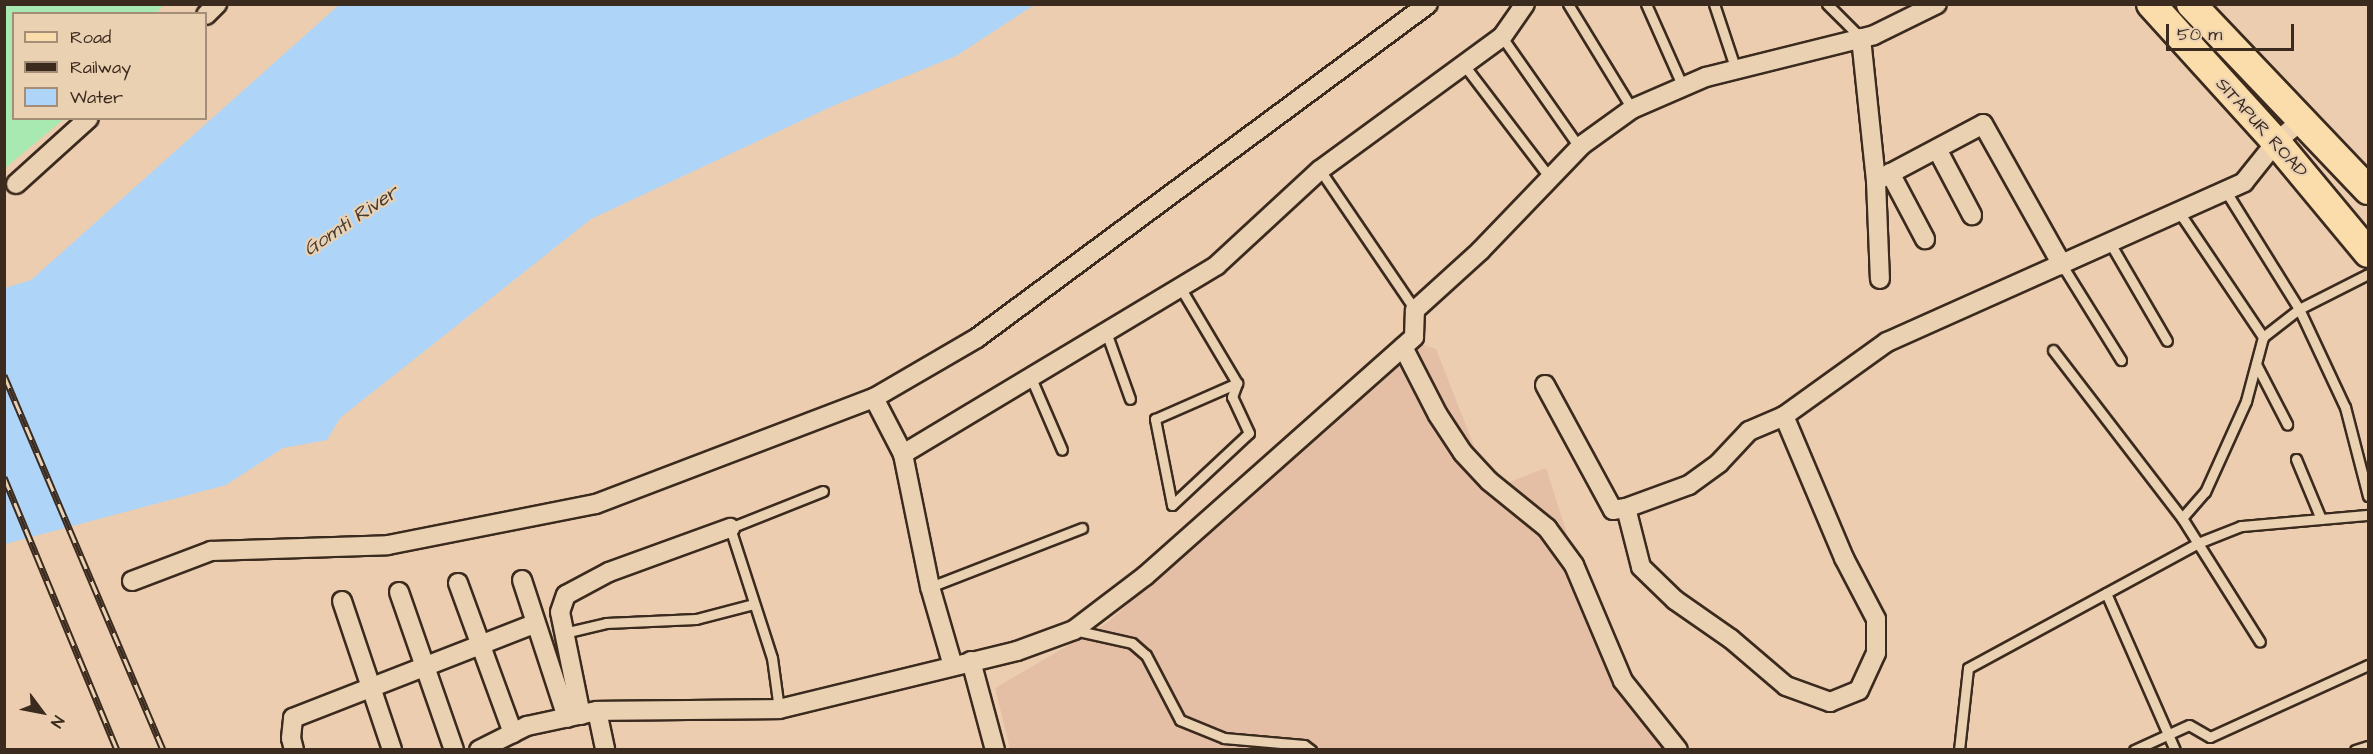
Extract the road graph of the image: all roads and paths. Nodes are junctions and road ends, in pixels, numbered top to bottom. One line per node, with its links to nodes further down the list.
1 (1428, 4): 48 (street)
2 (1525, 4): 10 (street)
3 (1568, 4): 15 (lane)
4 (1646, 4): 14 (lane)
5 (1714, 4): 13 (lane)
6 (1827, 4): 11 (lane)
7 (1937, 4): 11 (street)
8 (2151, 4): 18 (main road, SITAPUR ROAD)
9 (2191, 4): 17 (main road, SITAPUR ROAD)
10 (1502, 37): 12 (street); 19 (lane)
11 (1861, 38): 13 (street); 22 (street)
12 (1464, 65): 21 (street); 23 (lane)
13 (1736, 70): 14 (street)
14 (1683, 87): 15 (street)
15 (1632, 109): 19 (street)
16 (87, 120): 24 (street)
17 (2302, 120): 18 (street); 26 (main road, SITAPUR ROAD)
18 (2276, 142): 25 (street); 29 (main road, SITAPUR ROAD)
19 (1579, 147): 23 (street)
20 (1937, 149): 22 (street); 28 (street); 32 (street)
21 (1320, 170): 35 (street); 37 (lane)
22 (1883, 177): 30 (street); 34 (street)
23 (1550, 178): 37 (street)
24 (16, 183)
25 (2225, 190): 27 (street); 36 (lane)
26 (2368, 190)
27 (2179, 212): 31 (street); 39 (lane)
28 (1972, 215)
29 (2364, 237)
30 (1925, 239)
31 (2110, 243): 32 (street); 40 (lane)
32 (2062, 265): 43 (lane); 50 (street)
33 (2368, 274): 36 (lane)
34 (1880, 279)
35 (1180, 287): 38 (street); 46 (lane)
36 (2299, 309): 39 (lane); 56 (lane)
37 (1415, 310): 41 (street)
38 (1106, 332): 45 (street); 49 (lane)
39 (2263, 337): 44 (lane)
40 (2167, 341)
41 (1402, 347): 73 (street); 94 (street)
42 (2053, 350): 59 (lane)
43 (2121, 360)
44 (2256, 364): 51 (lane); 59 (lane)
45 (1031, 378): 52 (lane); 53 (street)
46 (1237, 383): 46 (lane)
47 (1545, 385): 57 (street)
48 (874, 398): 53 (street); 65 (street)
49 (1130, 399)
50 (1784, 416): 57 (street); 57 (street)
51 (2287, 424)
52 (1062, 450)
53 (903, 454): 67 (street)
54 (2296, 459): 60 (lane)
55 (823, 491): 61 (lane)
56 (2368, 496)
57 (1626, 508)
58 (2368, 515): 60 (lane)
59 (2182, 518): 63 (lane)
60 (2321, 519): 63 (lane)
61 (730, 528): 71 (lane); 74 (street)
62 (1082, 528): 67 (lane)
63 (2198, 543): 69 (lane); 75 (lane)
64 (522, 580): 72 (street)
65 (132, 581)
66 (458, 583): 76 (street)
67 (930, 587): 78 (street)
68 (399, 592): 79 (street)
69 (2106, 593): 85 (lane); 95 (lane)
70 (342, 602): 81 (street)
71 (754, 604): 74 (lane); 82 (lane)
72 (534, 624): 76 (street); 83 (street)
73 (1074, 630): 77 (street); 93 (lane)
74 (564, 633): 83 (street)
75 (2260, 642)
76 (479, 646): 79 (street); 84 (street)
77 (971, 662): 78 (street); 92 (street)
78 (953, 666): 82 (street)
79 (424, 667): 81 (street); 89 (street)
80 (2368, 669): 85 (lane)
81 (371, 688): 87 (street); 88 (street)
82 (779, 709): 83 (street)
83 (581, 715): 84 (street); 91 (street)
84 (513, 733): 90 (street)
85 (2169, 733): 96 (lane); 97 (lane)
86 (2368, 746): 98 (lane)
87 (294, 750)
88 (392, 750)
89 (454, 750)
90 (479, 750)
91 (605, 750)
92 (995, 750)
93 (1311, 750)
94 (1678, 750)
95 (1959, 750)
96 (2134, 750)
97 (2175, 750)
98 (2355, 750)

